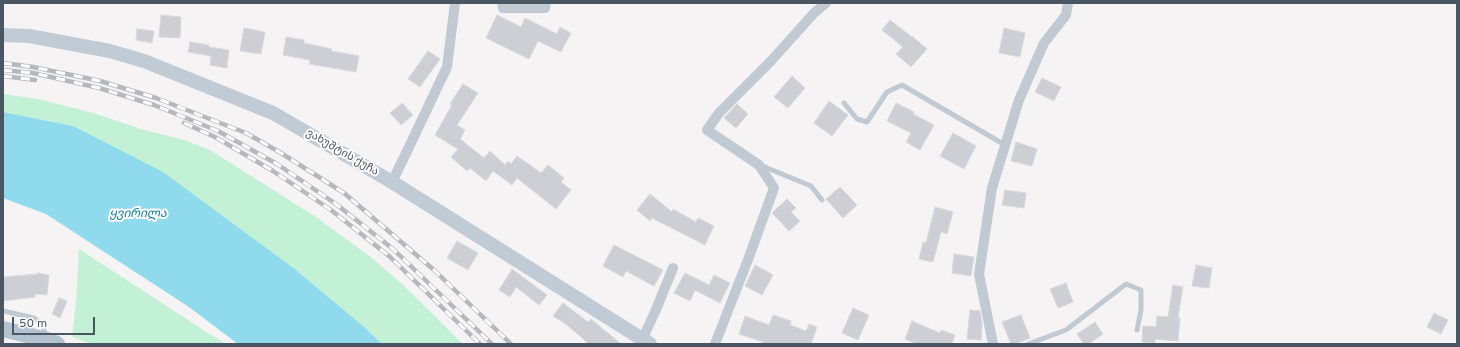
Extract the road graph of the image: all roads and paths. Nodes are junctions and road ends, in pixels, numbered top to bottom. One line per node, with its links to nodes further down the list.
1 (454, 3): 10 (street)
2 (502, 3): 3 (street)
3 (546, 3)
4 (826, 3): 9 (street)
5 (1068, 3): 8 (street)
6 (3, 35): 10 (street, ვახუშტის ქუჩა)
7 (844, 103): 8 (lane)
8 (1006, 145): 19 (street)
9 (760, 165): 11 (lane); 18 (street)
10 (392, 182): 17 (street, ვახუშტის ქუჩა)
11 (822, 200)
12 (674, 268): 17 (street)
13 (3, 310): 16 (lane)
14 (3, 329): 16 (main road)
15 (1137, 330): 20 (lane)
16 (52, 342)
17 (646, 342)
18 (715, 344)
19 (993, 344)
20 (1028, 344)

